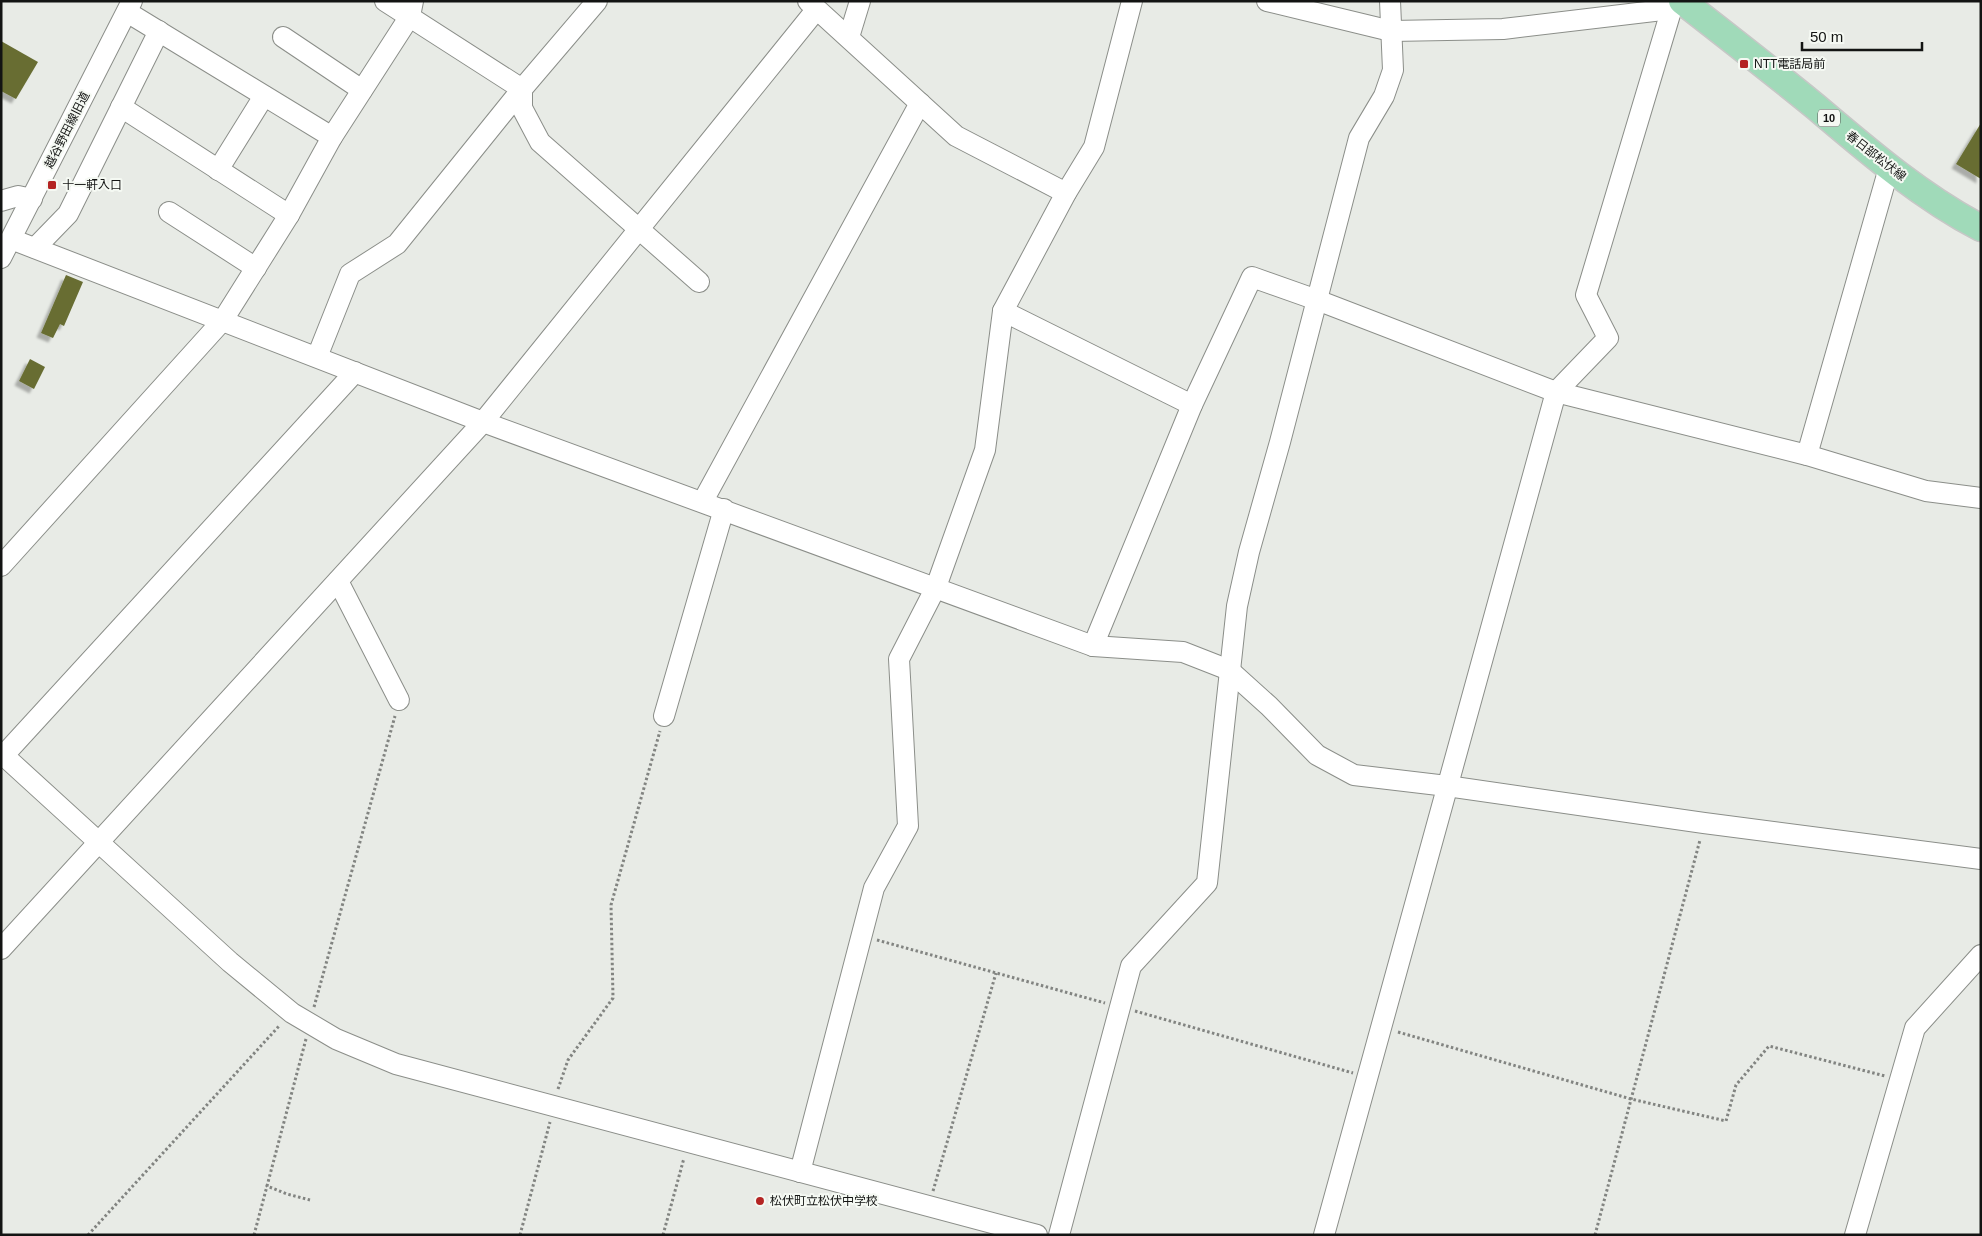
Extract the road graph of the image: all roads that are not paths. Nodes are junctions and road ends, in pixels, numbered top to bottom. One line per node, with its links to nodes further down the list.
1 (386, 1): 10 (street)
2 (597, 1): 15 (street)
3 (860, 1): 14 (street)
4 (1132, 1): 23 (street)
5 (1267, 1): 12 (street)
6 (1390, 1): 12 (street)
7 (1676, 4): 12 (street); 21 (main road, 春日部松伏線 / 10); 40 (street)
8 (130, 6): 11 (street); 24 (street, 越谷野田線旧道)
9 (812, 6): 14 (street); 29 (street)
10 (411, 9): 15 (street); 16 (street)
11 (159, 31): 17 (street); 19 (street)
12 (1391, 31): 35 (street)
13 (284, 37): 16 (street)
14 (849, 37): 18 (street)
15 (522, 89): 29 (street); 38 (street)
16 (362, 90): 20 (street)
17 (264, 96): 20 (street); 22 (street)
18 (920, 103): 23 (street); 45 (street)
19 (121, 107): 22 (street); 31 (street)
20 (332, 137): 27 (street)
21 (1890, 168): 28 (main road, 春日部松伏線 / 10); 43 (street)
22 (218, 170): 27 (street)
23 (1066, 193): 36 (street)
24 (32, 199): 25 (street); 30 (street, 越谷野田線旧道)
25 (1, 201)
26 (169, 212): 33 (street)
27 (289, 215): 33 (street)
28 (1981, 228)
29 (640, 229): 34 (street); 42 (street)
30 (11, 239): 31 (street); 32 (street, 越谷野田線旧道)
31 (35, 248): 37 (street)
32 (1, 258)
33 (256, 268): 37 (street)
34 (699, 282)
35 (1317, 300): 40 (street); 41 (street); 51 (street)
36 (1003, 311): 41 (street); 49 (street)
37 (223, 320): 38 (street); 47 (street)
38 (317, 357): 39 (street)
39 (355, 372): 42 (street); 54 (street)
40 (1556, 392): 43 (street); 55 (street)
41 (1192, 404): 50 (street)
42 (483, 422): 45 (street); 48 (street)
43 (1807, 455): 44 (street)
44 (1981, 498)
45 (703, 501): 46 (street)
46 (724, 509): 49 (street); 53 (street)
47 (1, 566)
48 (338, 581): 52 (street); 56 (street)
49 (936, 587): 50 (street); 60 (street)
50 (1093, 646): 51 (street)
51 (1230, 670): 55 (street); 62 (street)
52 (399, 700)
53 (664, 716)
54 (2, 754): 56 (street)
55 (1447, 786): 57 (street); 63 (street)
56 (98, 843): 58 (street); 60 (street)
57 (1981, 859)
58 (1, 949)
59 (1981, 955): 64 (street)
60 (800, 1172): 61 (street)
61 (1037, 1235)
62 (1059, 1235)
63 (1324, 1235)
64 (1855, 1235)

